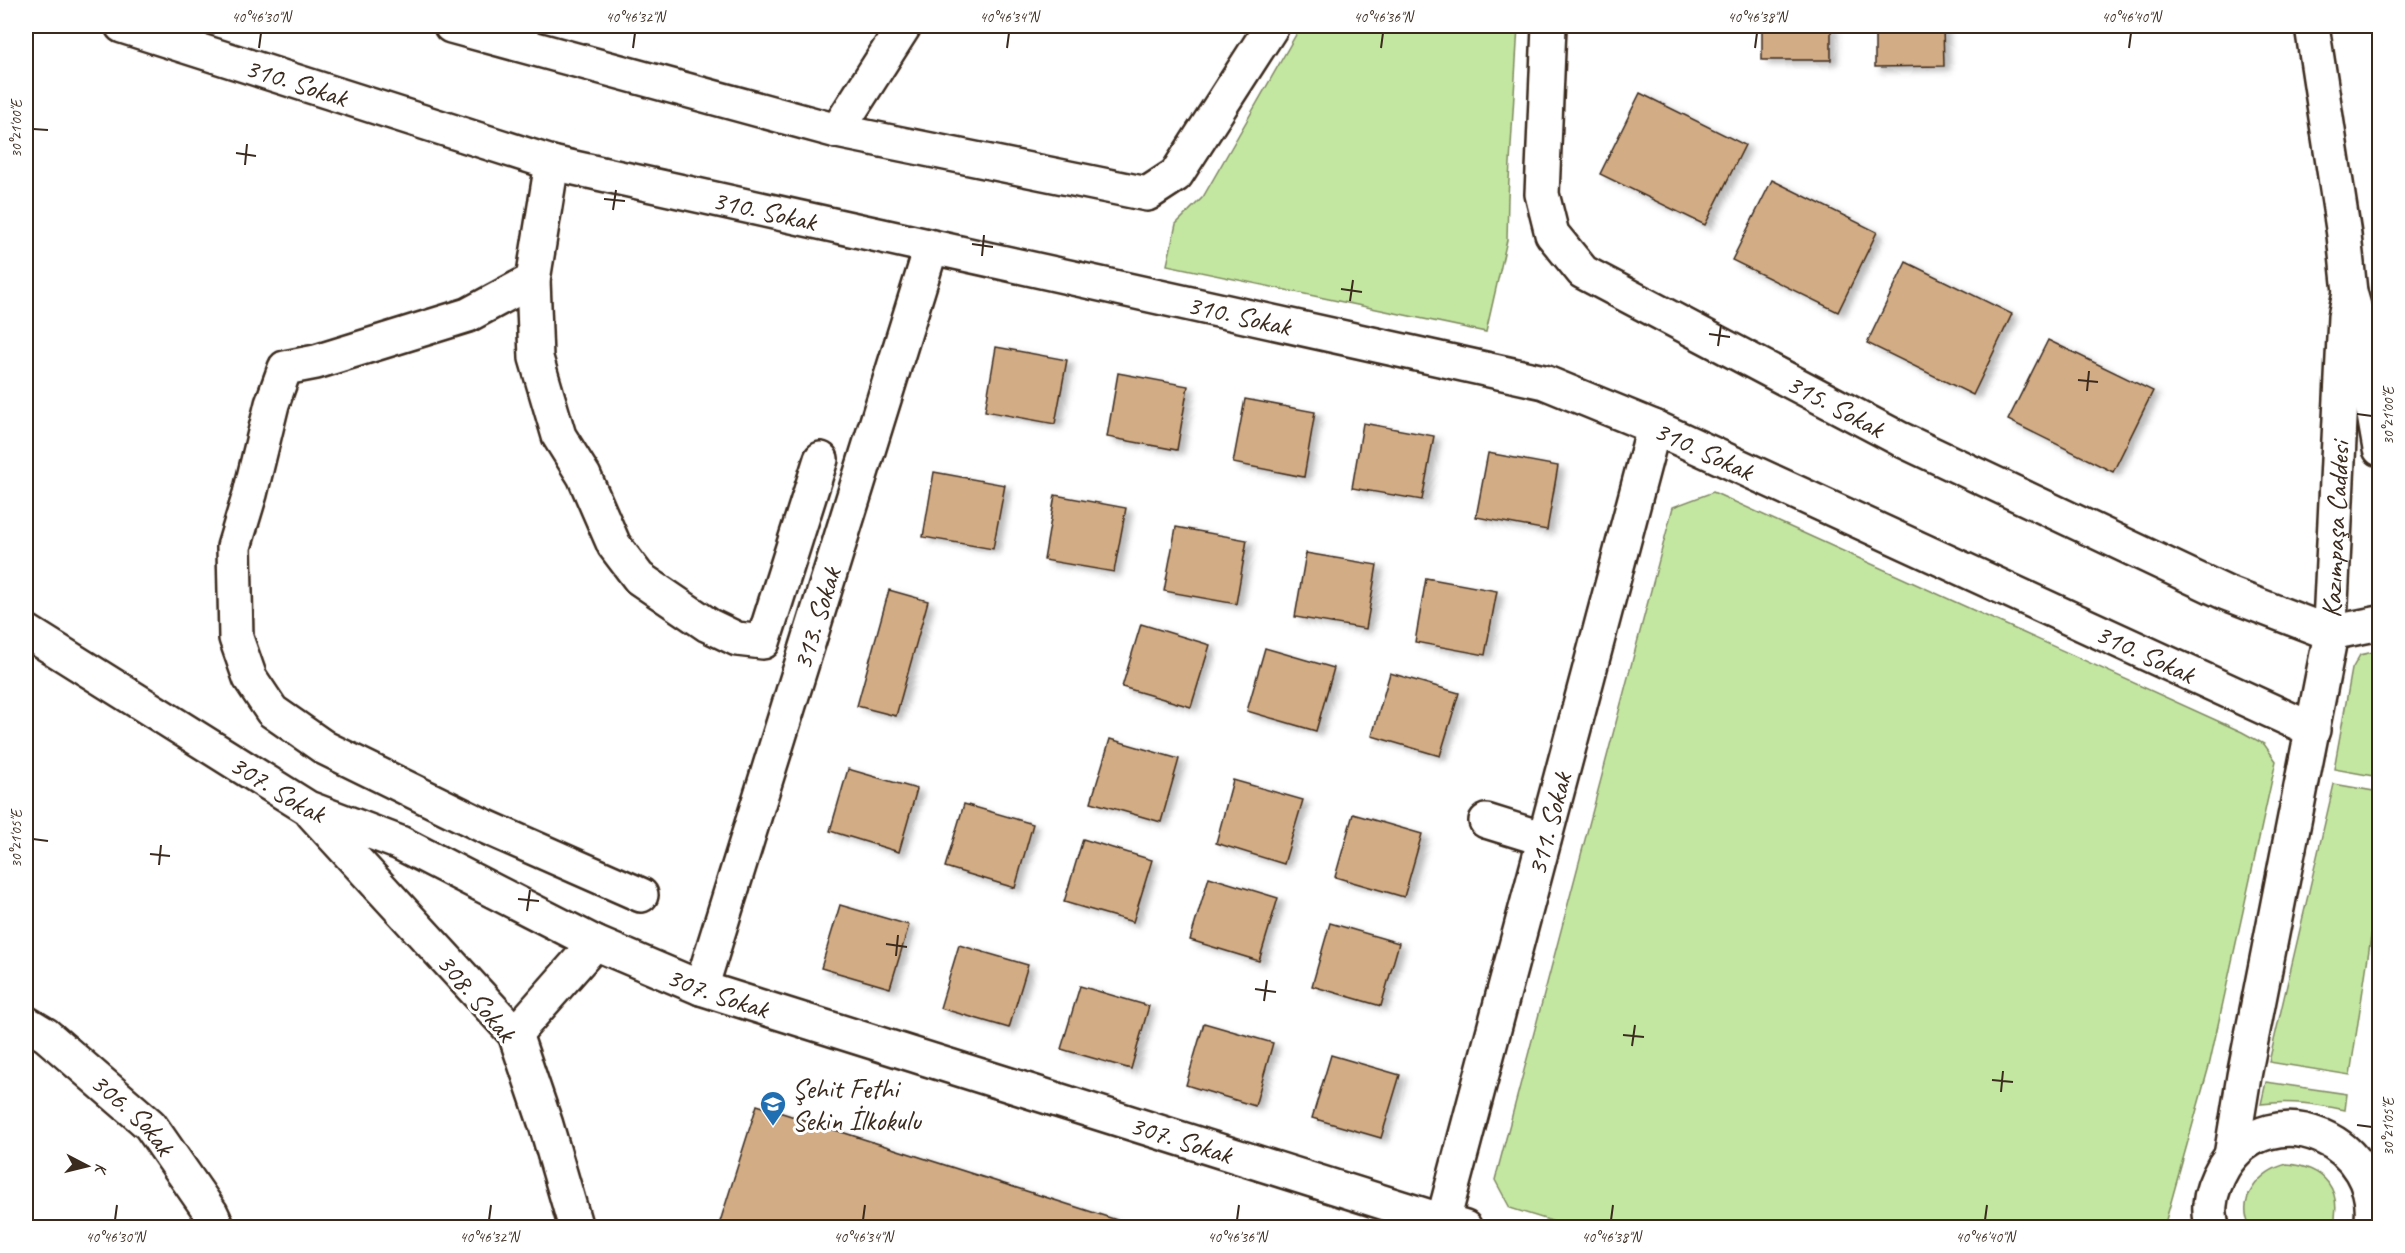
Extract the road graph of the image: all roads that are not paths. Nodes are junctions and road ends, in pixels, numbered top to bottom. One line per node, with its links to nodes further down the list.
1 (122, 26): 8 (street, 310. Sokak)
2 (452, 26): 7 (street)
3 (904, 26): 7 (street)
4 (1272, 26): 7 (street)
5 (1550, 26): 17 (street, 315. Sokak)
6 (2312, 26): 11 (street, Kazımpaşa Caddesi)
7 (837, 130)
8 (552, 163): 9 (street, 310. Sokak); 10 (street)
9 (931, 248): 12 (street, 310. Sokak); 24 (street, 313. Sokak)
10 (533, 280): 14 (street); 22 (street)
11 (2350, 292): 13 (street, Kazımpaşa Caddesi); 17 (street, Kazımpaşa Caddesi)
12 (1654, 427): 18 (street, 310. Sokak); 21 (street, 311. Sokak)
13 (2379, 449)
14 (821, 459)
15 (2379, 623): 17 (street)
16 (26, 631): 19 (street, 307. Sokak)
17 (2330, 633): 18 (street, Kazımpaşa Caddesi)
18 (2313, 730): 27 (street, Kazımpaşa Caddesi)
19 (308, 808): 23 (street, 307. Sokak); 26 (street, 308. Sokak)
20 (1486, 821): 21 (street)
21 (1544, 839): 29 (street, 311. Sokak)
22 (641, 895)
23 (595, 943): 24 (street, 307. Sokak); 26 (street)
24 (701, 988): 29 (street, 307. Sokak)
25 (26, 1023): 30 (street, 306. Sokak)
26 (515, 1034): 31 (street, 308. Sokak)
27 (2231, 1156): 28 (street); 32 (street)
28 (2374, 1171): 33 (street)
29 (1454, 1224)
30 (218, 1227)
31 (576, 1227)
32 (2212, 1227)
33 (2371, 1227)

